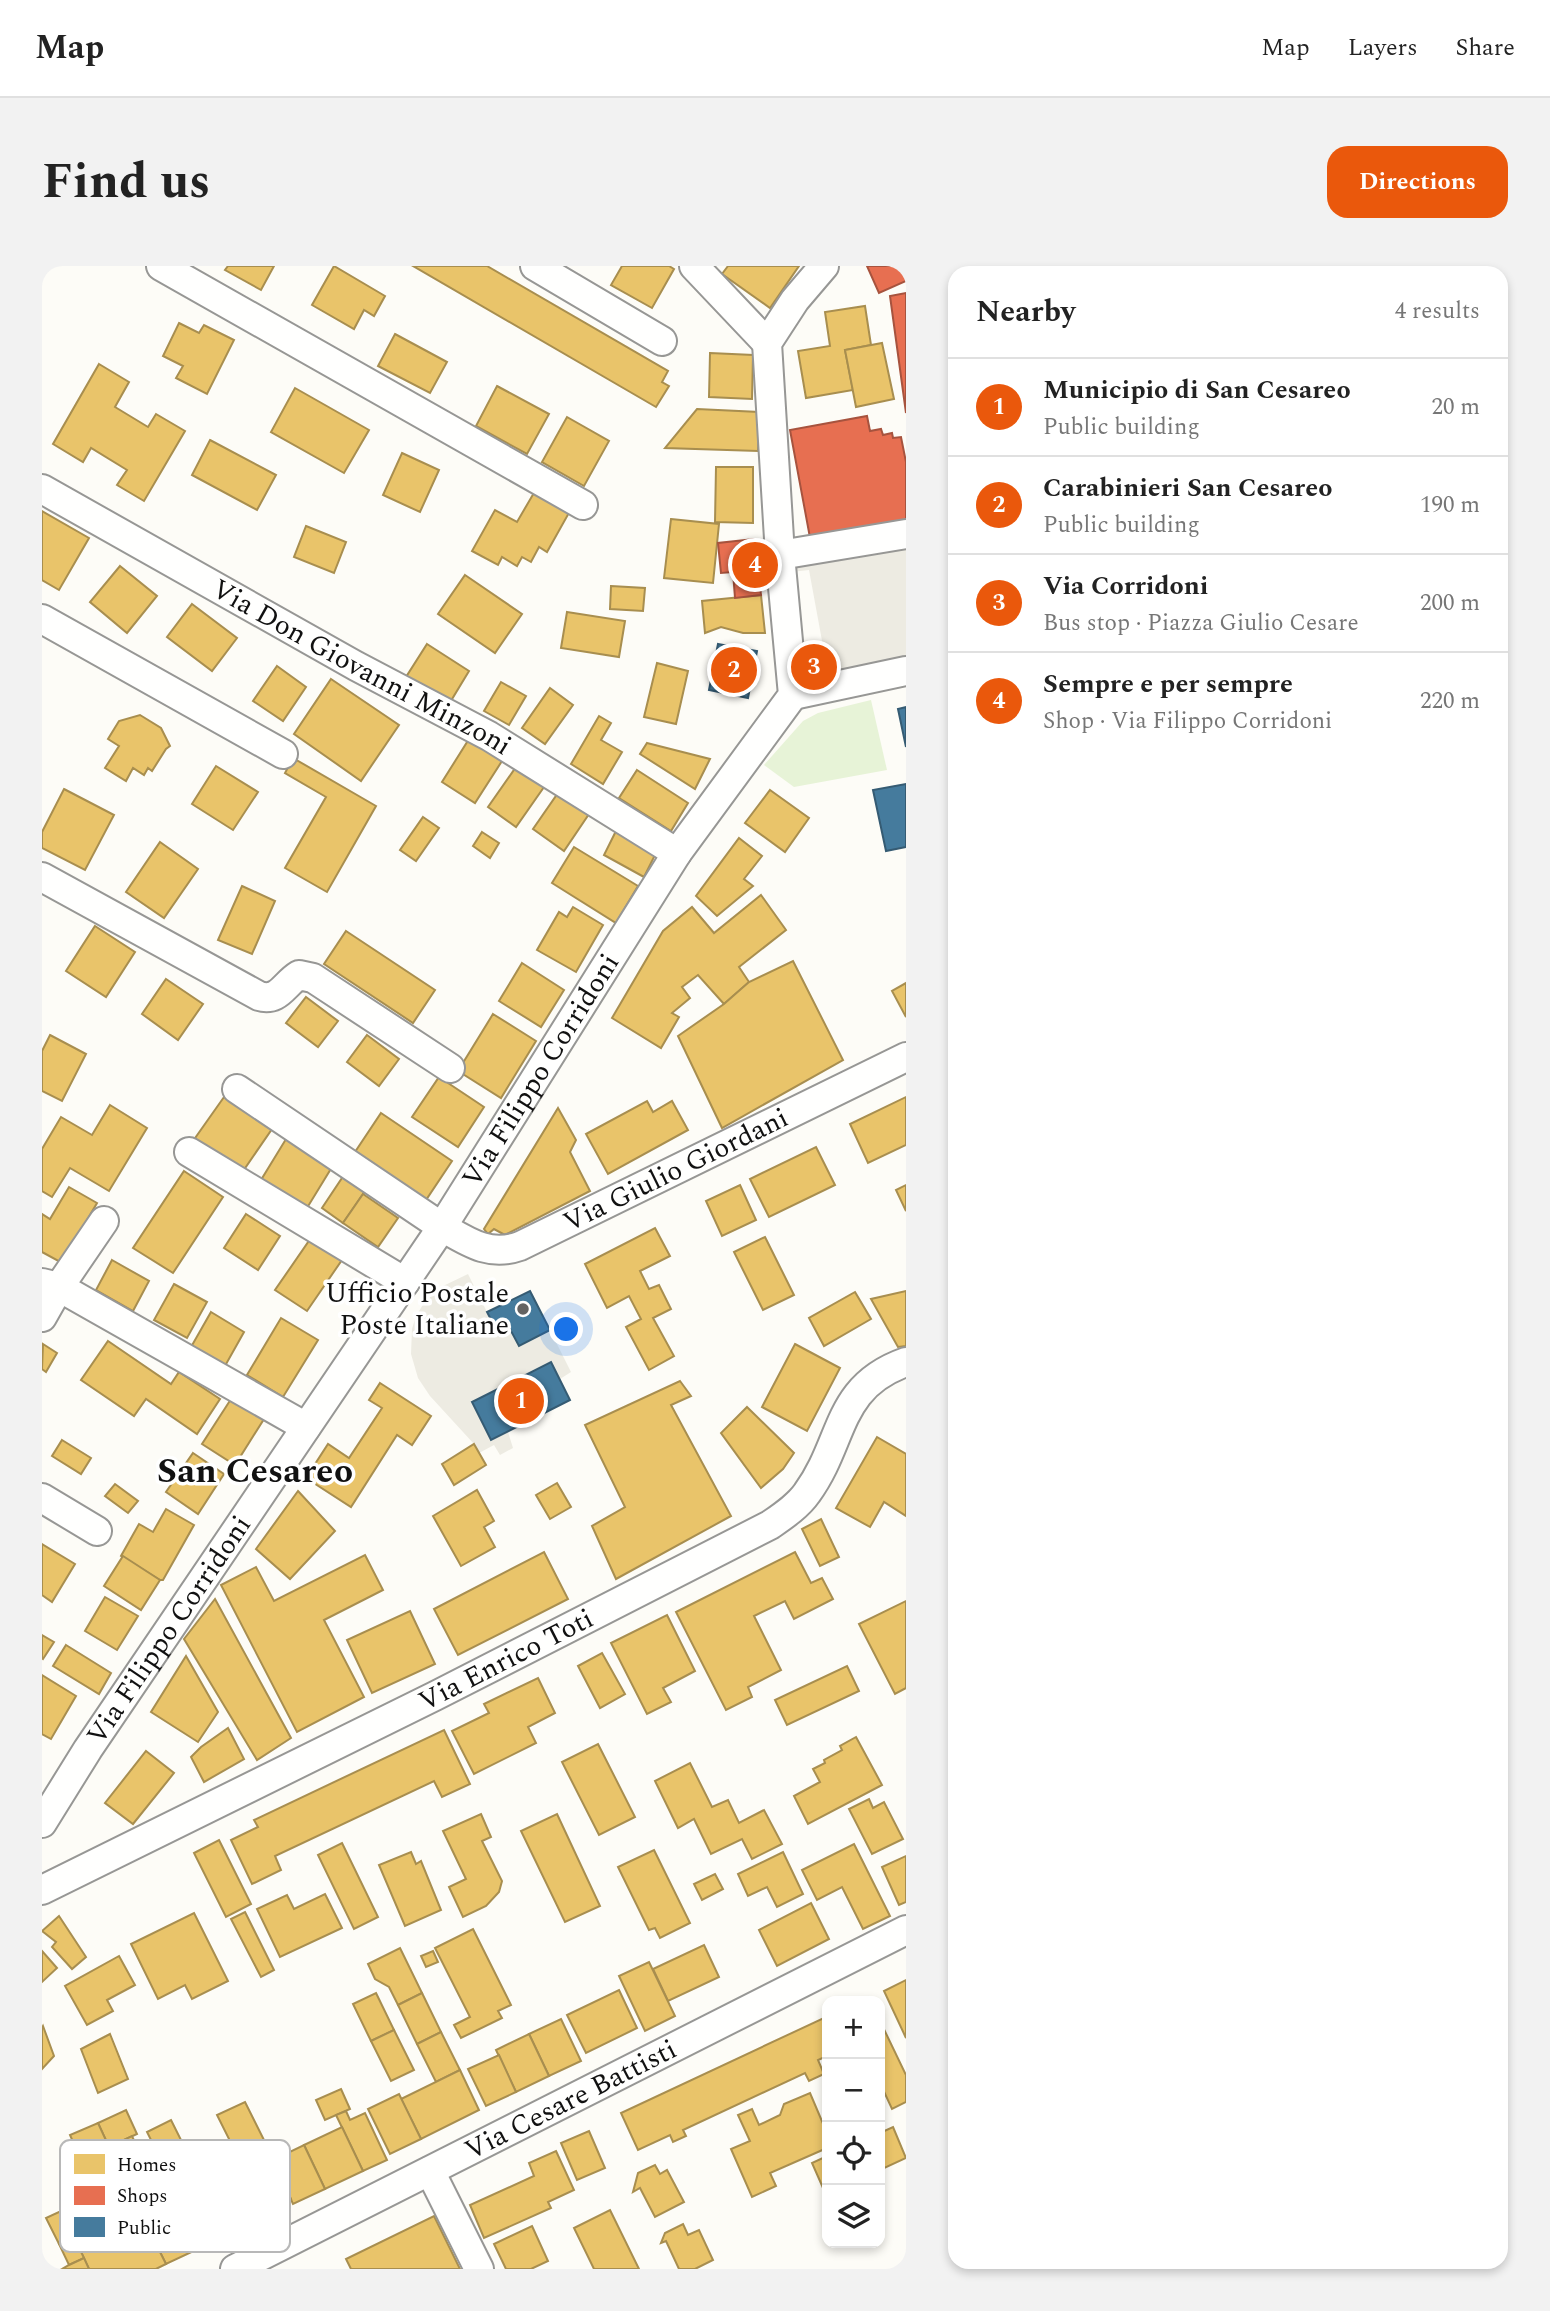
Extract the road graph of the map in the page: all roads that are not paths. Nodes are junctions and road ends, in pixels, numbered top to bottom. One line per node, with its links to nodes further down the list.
1 (161, 266): 8 (street)
2 (535, 266): 5 (street)
3 (694, 266): 6 (street)
4 (824, 266): 6 (street)
5 (662, 341)
6 (767, 343): 10 (street)
7 (42, 489): 15 (street, Via Don Giovanni Minzoni)
8 (583, 505)
9 (906, 534): 10 (street)
10 (780, 555): 13 (street)
11 (42, 619): 14 (street)
12 (906, 671): 13 (street)
13 (793, 695): 15 (street, Via Filippo Corridoni)
14 (283, 754)
15 (677, 853): 22 (street, Via Filippo Corridoni)
16 (42, 877): 18 (street)
17 (906, 1057): 22 (street, Via Giulio Giordani)
18 (450, 1068)
19 (237, 1089): 22 (street, Via Giulio Giordani)
20 (189, 1152): 24 (street)
21 (104, 1222): 23 (street)
22 (442, 1227): 24 (street, Via Filippo Corridoni)
23 (48, 1278): 25 (street); 27 (street)
24 (405, 1282): 27 (street, Via Filippo Corridoni)
25 (42, 1317)
26 (906, 1362): 31 (street, Via Enrico Toti)
27 (306, 1427): 30 (street, Via Filippo Corridoni)
28 (42, 1498): 29 (street)
29 (97, 1531)
30 (42, 1823)
31 (42, 1890)
32 (906, 1930): 33 (street, Via Cesare Battisti)
33 (430, 2171): 34 (street, Via Cesare Battisti); 37 (street)
34 (290, 2241)
35 (269, 2252): 36 (street, Via Cesare Battisti)
36 (235, 2269)
37 (479, 2269)

